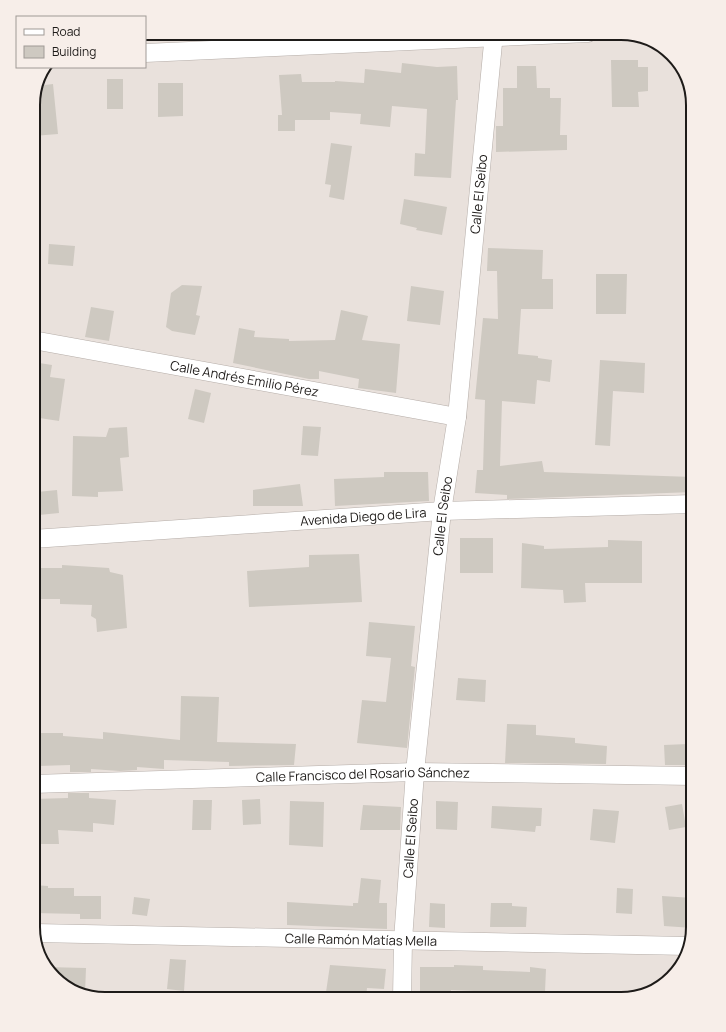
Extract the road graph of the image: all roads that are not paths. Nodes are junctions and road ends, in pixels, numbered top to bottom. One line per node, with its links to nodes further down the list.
1 (397, 40): 3 (street)
2 (494, 40): 5 (street, Calle El Seibo)
3 (146, 53)
4 (40, 341): 5 (street, Calle Andrés Emilio Pérez)
5 (457, 417): 7 (street, Calle El Seibo)
6 (686, 504): 7 (street, Avenida Diego de Lira)
7 (442, 511): 8 (street, Avenida Diego de Lira); 9 (street, Calle El Seibo)
8 (40, 539)
9 (415, 772): 10 (street, Calle Francisco del Rosario Sánchez); 11 (street, Calle Francisco del Rosario Sánchez); 13 (street, Calle El Seibo)
10 (686, 776)
11 (40, 784)
12 (41, 933): 13 (street, Calle Ramón Matías Mella)
13 (403, 940): 14 (street, Calle Ramón Matías Mella); 15 (street, Calle El Seibo)
14 (683, 946)
15 (402, 992)

